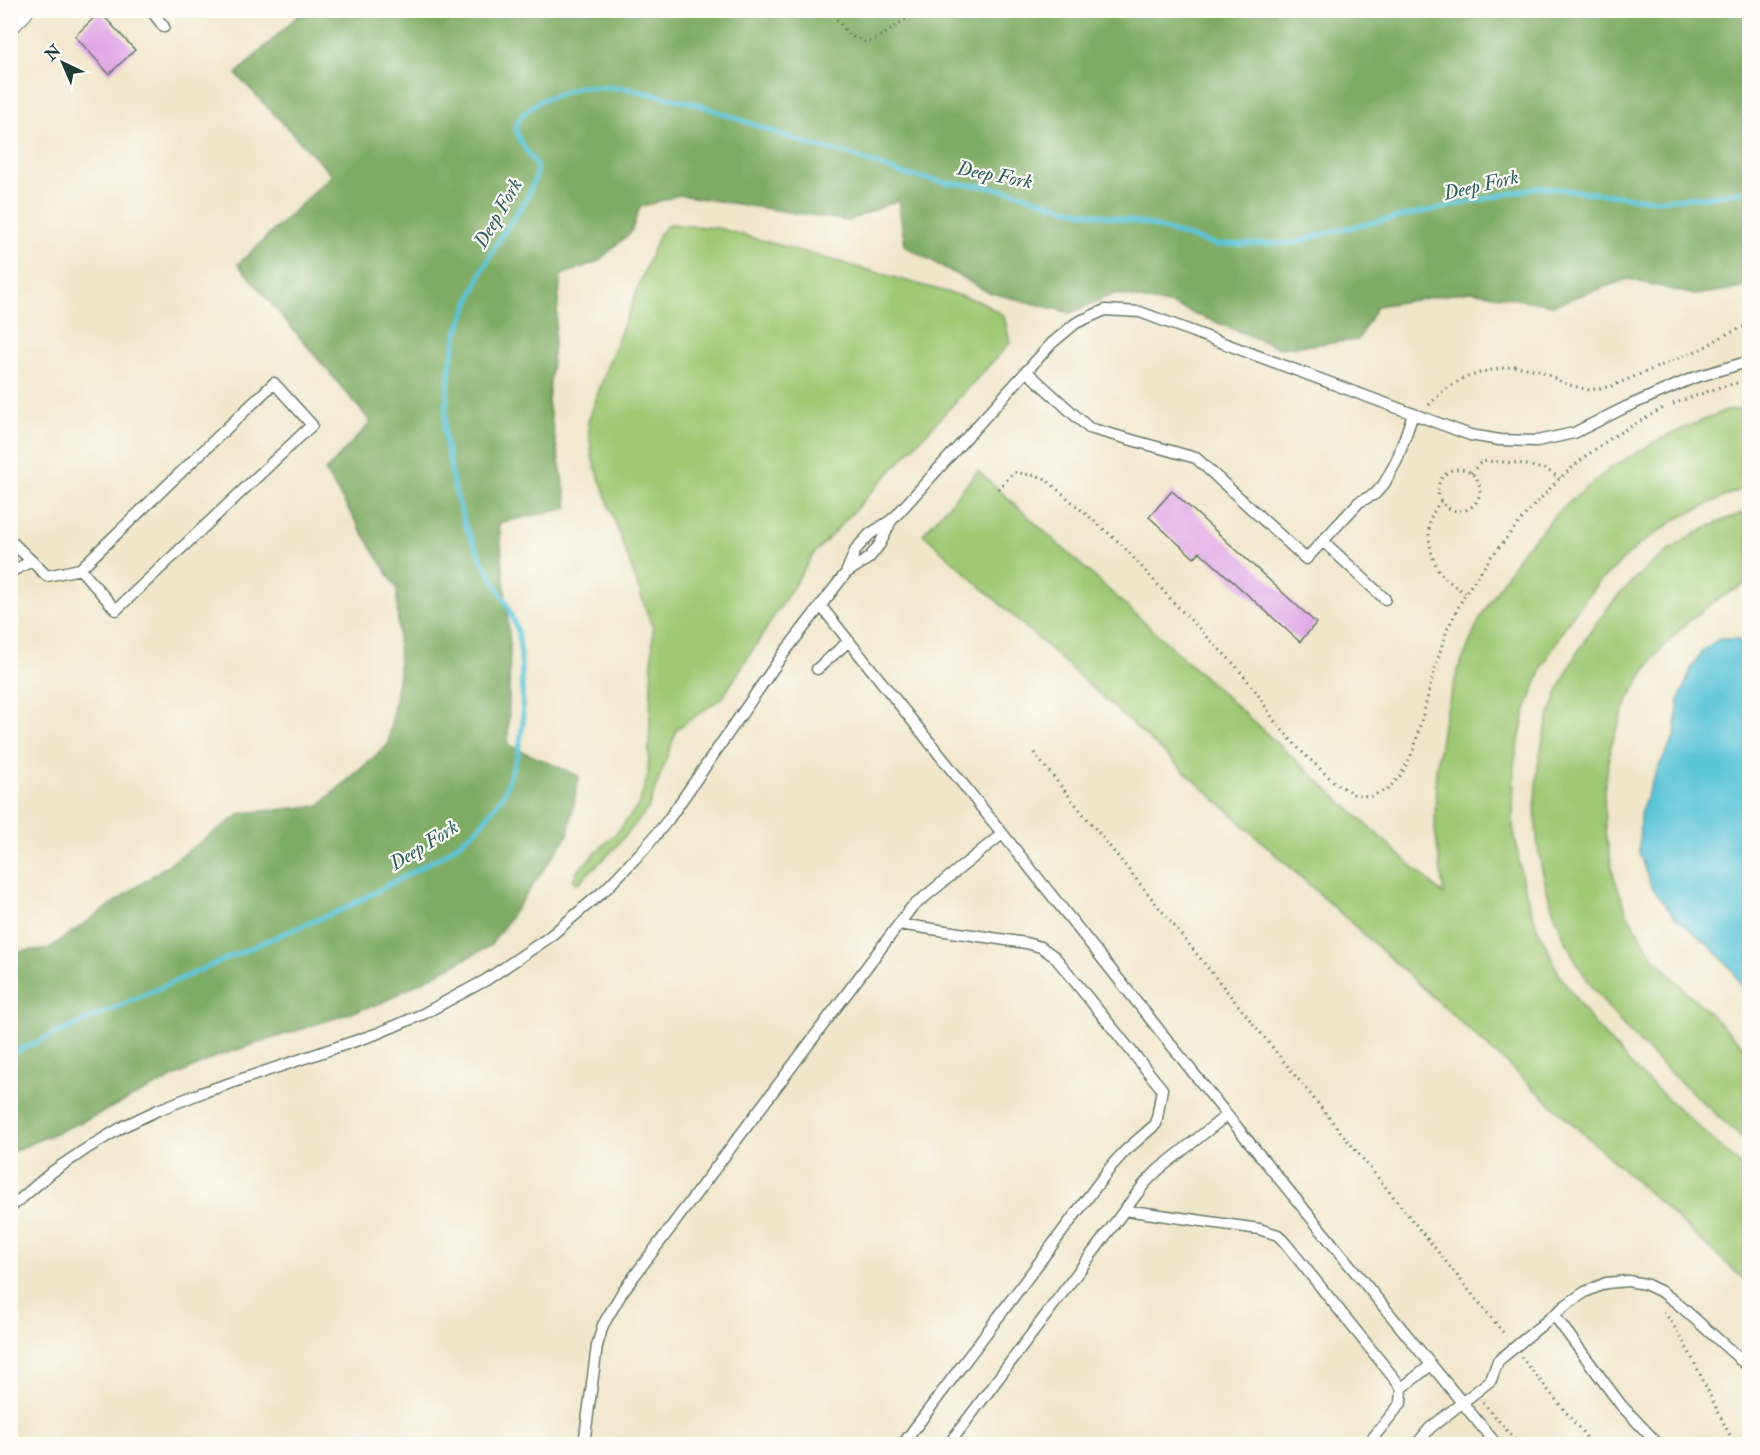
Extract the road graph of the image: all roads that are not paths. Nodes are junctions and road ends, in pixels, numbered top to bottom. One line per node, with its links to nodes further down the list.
1 (20, 10): 3 (street)
2 (151, 10): 4 (lane)
3 (10, 20)
4 (164, 27)
5 (1749, 361): 7 (lane)
6 (1026, 371): 7 (lane); 9 (lane); 14 (lane)
7 (1418, 415): 9 (lane)
8 (10, 540): 10 (lane)
9 (1323, 541): 13 (lane)
10 (32, 561): 11 (lane); 12 (lane)
11 (80, 569): 11 (lane)
12 (10, 572)
13 (1385, 599)
14 (820, 605): 15 (lane); 20 (lane)
15 (849, 641): 16 (lane); 17 (lane)
16 (817, 669)
17 (1002, 834): 18 (lane); 19 (lane)
18 (899, 924): 29 (lane); 30 (lane)
19 (1227, 1115): 21 (lane); 25 (lane)
20 (10, 1208)
21 (1125, 1210): 27 (lane); 31 (lane)
22 (1554, 1315): 24 (lane); 28 (lane); 35 (lane)
23 (1749, 1349): 24 (lane)
24 (1740, 1360): 26 (lane)
25 (1431, 1365): 27 (lane); 28 (lane)
26 (1749, 1368)
27 (1402, 1388): 32 (lane)
28 (1462, 1403): 33 (lane); 34 (lane)
29 (584, 1444)
30 (903, 1444)
31 (949, 1444)
32 (1368, 1444)
33 (1417, 1444)
34 (1496, 1444)
35 (1658, 1444)

